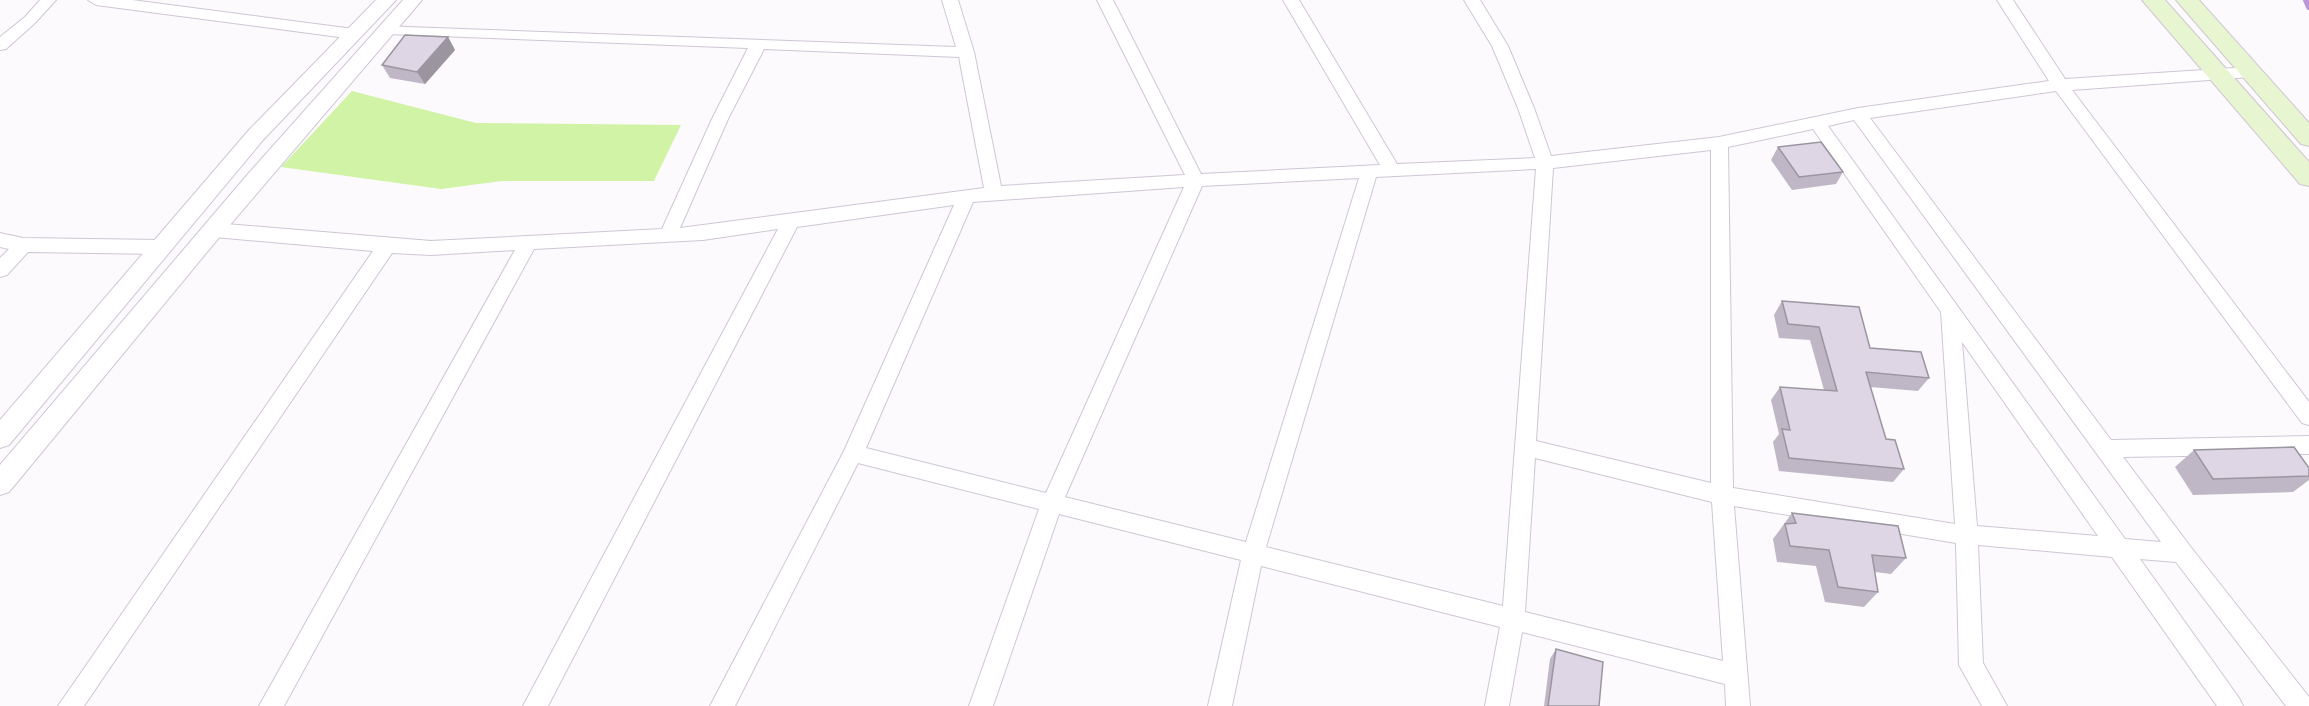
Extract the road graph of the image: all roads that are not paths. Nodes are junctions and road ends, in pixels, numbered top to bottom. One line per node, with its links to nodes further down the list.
1 (48, 0): 14 (street)
2 (96, 0): 13 (street)
3 (387, 0): 13 (street)
4 (413, 0): 12 (street)
5 (950, 0): 16 (street)
6 (1105, 0): 28 (street)
7 (1291, 0): 25 (street)
8 (1472, 0): 24 (street)
9 (2005, 0): 19 (street)
10 (2153, 0): 18 (main road)
11 (2187, 0): 17 (main road)
12 (387, 29): 15 (street); 32 (street)
13 (354, 34): 38 (street)
14 (0, 45)
15 (758, 45): 16 (street); 33 (street)
16 (966, 52): 29 (street)
17 (2250, 72): 18 (street); 22 (main road)
18 (2217, 73): 19 (street); 27 (main road)
19 (2060, 85): 20 (street); 41 (street)
20 (1858, 114): 21 (street); 45 (street)
21 (1817, 123): 23 (street); 40 (street)
22 (2309, 138)
23 (1719, 144): 24 (street); 48 (street)
24 (1545, 163): 25 (street); 44 (street)
25 (1393, 172): 26 (street)
26 (1369, 173): 28 (street); 53 (street)
27 (2309, 178)
28 (1196, 180): 29 (street); 49 (street)
29 (994, 194): 30 (street)
30 (966, 197): 31 (street); 46 (street)
31 (791, 221): 33 (street); 58 (street)
32 (214, 230): 37 (street); 47 (street)
33 (668, 235): 35 (street)
34 (0, 240): 36 (street)
35 (529, 243): 37 (street); 57 (street)
36 (23, 245): 38 (street); 39 (street)
37 (387, 246): 56 (street)
38 (160, 247): 42 (street)
39 (0, 270)
40 (1950, 311): 50 (street); 51 (street)
41 (2309, 417)
42 (0, 438)
43 (2309, 445): 45 (street)
44 (1524, 447): 48 (street); 54 (street)
45 (2106, 449): 52 (street)
46 (853, 453): 49 (street); 59 (street)
47 (0, 484)
48 (1722, 495): 50 (street); 55 (street)
49 (1052, 503): 53 (street); 60 (street)
50 (1967, 535): 51 (street); 64 (street)
51 (2121, 548): 52 (street); 65 (street)
52 (2182, 553): 66 (street)
53 (1253, 554): 54 (street); 61 (street)
54 (1513, 620): 55 (street); 62 (street)
55 (1737, 676): 63 (street)
56 (70, 706)
57 (271, 706)
58 (535, 706)
59 (722, 706)
60 (981, 706)
61 (1220, 706)
62 (1497, 706)
63 (1738, 706)
64 (1995, 706)
65 (2231, 706)
66 (2301, 706)

